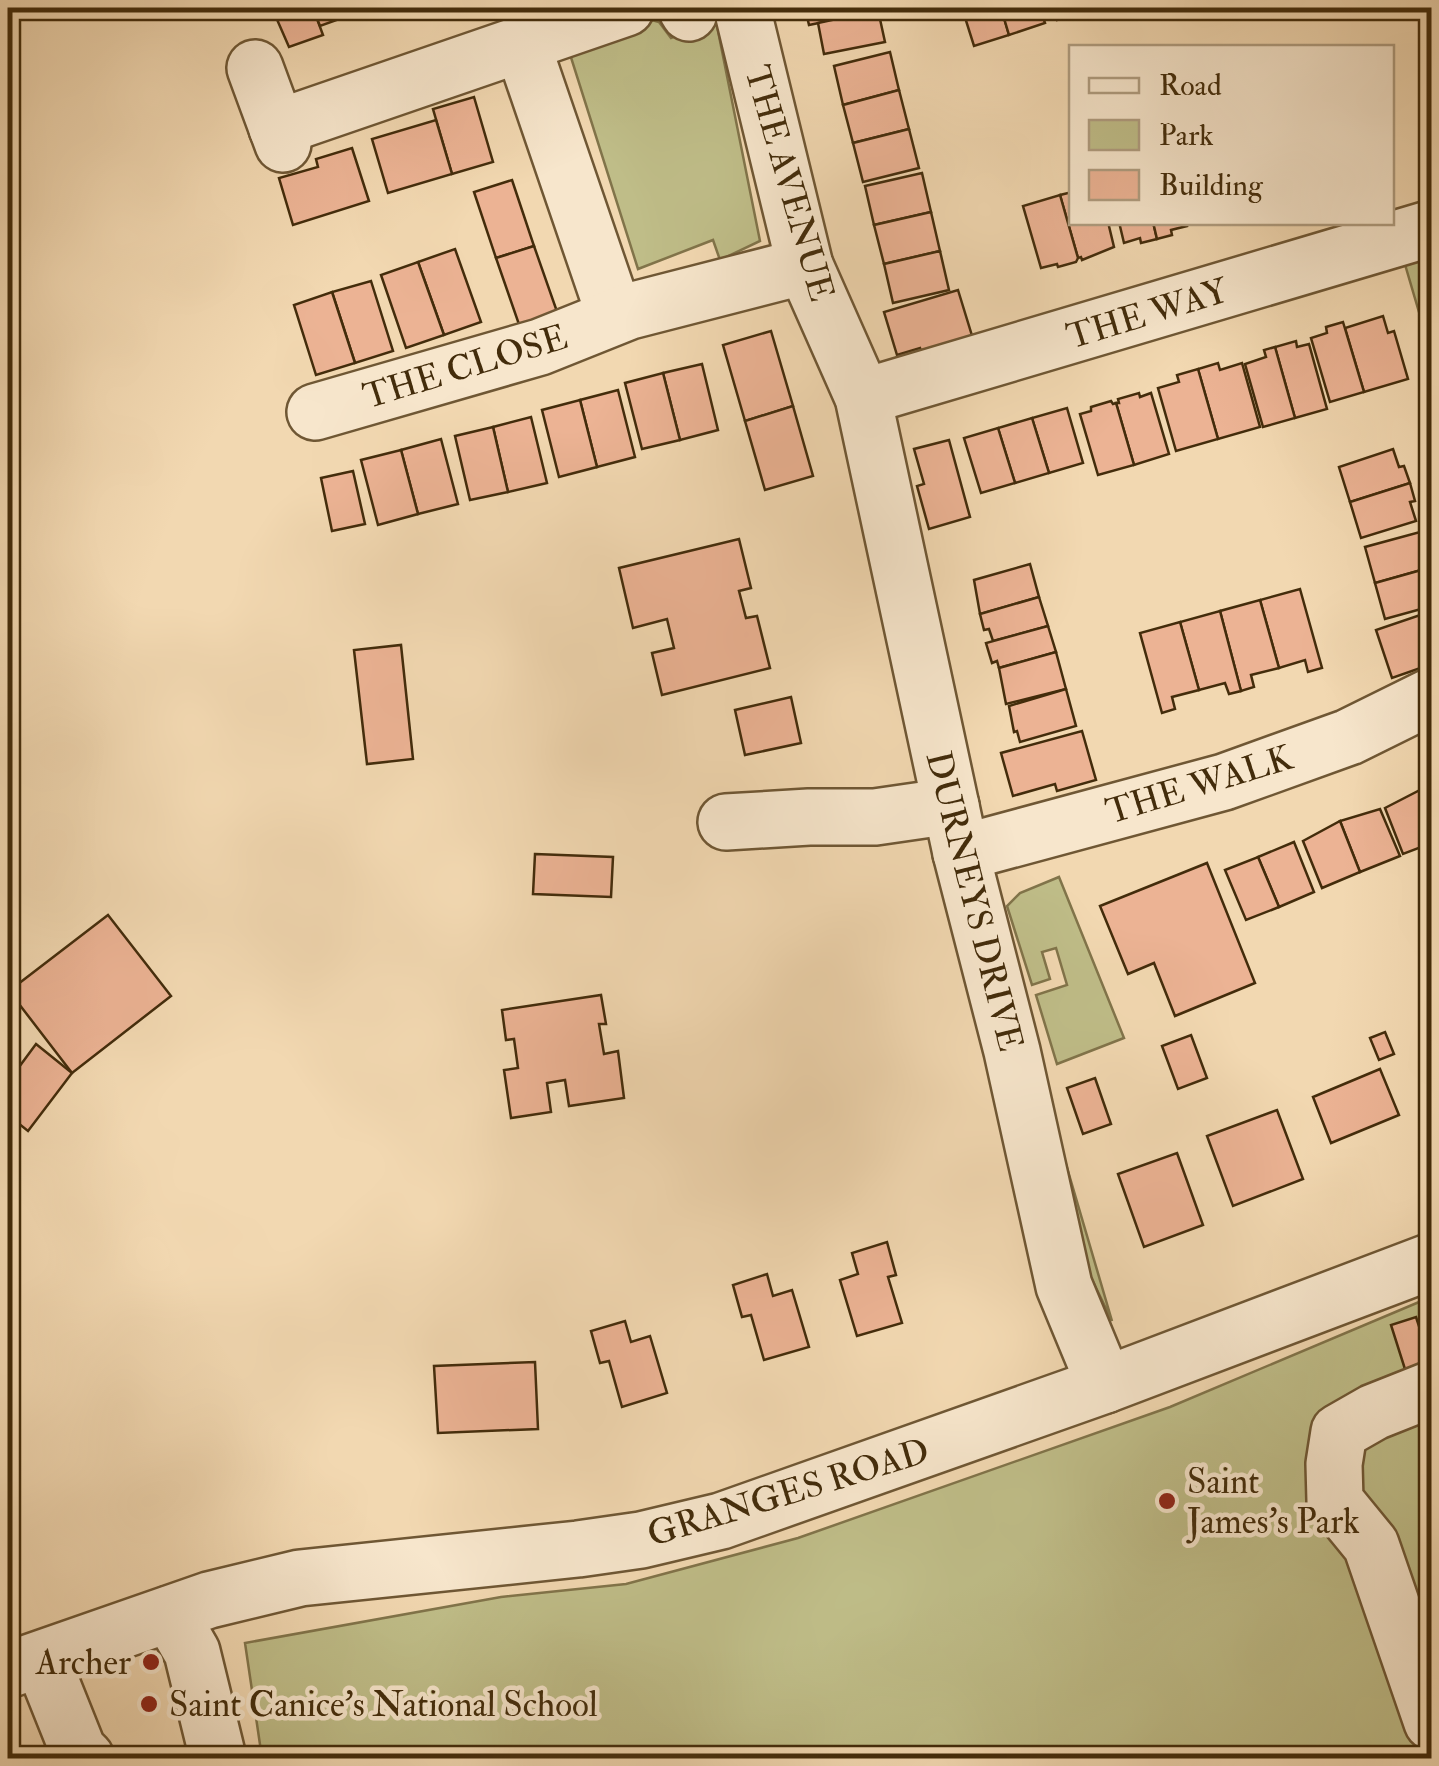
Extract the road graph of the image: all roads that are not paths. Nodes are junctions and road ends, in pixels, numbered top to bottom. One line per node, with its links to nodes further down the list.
1 (626, 8): 3 (street)
2 (742, 8): 6 (street, THE AVENUE)
3 (522, 44): 4 (street); 7 (street, THE CLOSE)
4 (256, 68)
5 (1432, 228): 8 (street, THE WAY)
6 (806, 266): 7 (street, THE CLOSE); 8 (street, THE AVENUE)
7 (615, 316): 9 (street, THE CLOSE)
8 (864, 404): 12 (street, DURNEYS DRIVE)
9 (315, 415)
10 (1432, 696): 12 (street, THE WALK)
11 (726, 822): 12 (street, THE WALK)
12 (956, 829): 14 (street, DURNEYS DRIVE)
13 (1432, 1261): 14 (street, GRANGES ROAD)
14 (1105, 1385): 16 (street, GRANGES ROAD)
15 (1432, 1389): 18 (street)
16 (170, 1614): 17 (street, GRANGES ROAD); 20 (street)
17 (25, 1665): 19 (street)
18 (1432, 1722)
19 (82, 1754)
20 (218, 1758)

